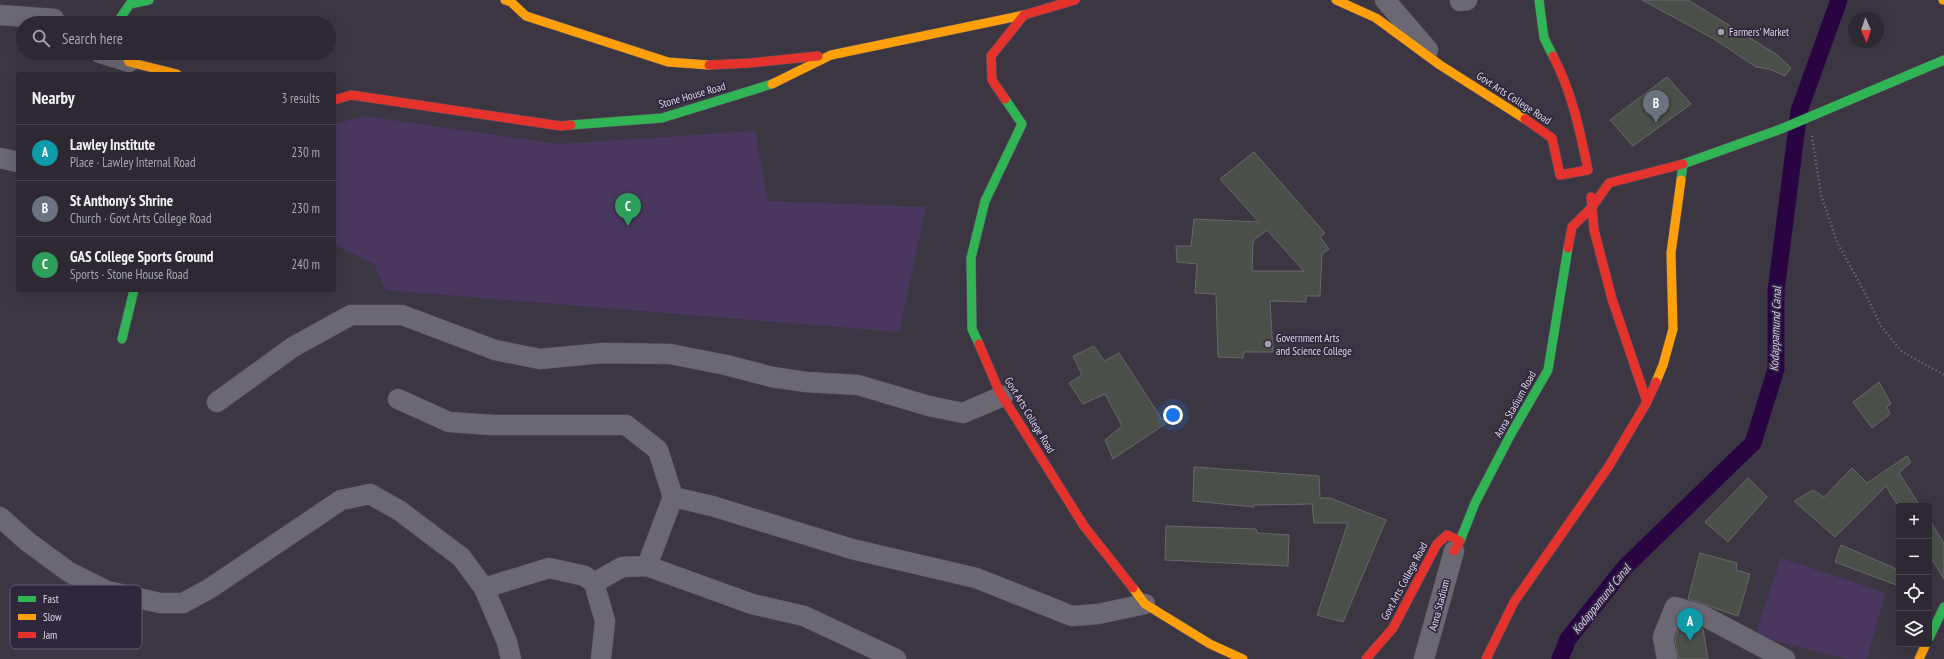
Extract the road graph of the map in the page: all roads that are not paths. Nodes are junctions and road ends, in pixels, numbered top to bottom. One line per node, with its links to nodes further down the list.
1 (149, 0): 10 (street)
2 (505, 0): 11 (street)
3 (1075, 0): 8 (street)
4 (1336, 0): 14 (street, Govt Arts College Road)
5 (1385, 0): 14 (street)
6 (1539, 0): 20 (street)
7 (0, 15): 9 (street)
8 (1024, 15): 11 (street, Stone House Road); 24 (street, Govt Arts College Road)
9 (16, 16)
10 (122, 16)
11 (831, 55): 16 (street, Stone House Road)
12 (133, 60): 15 (street)
13 (1944, 60): 19 (street, Anna Stadium Road)
14 (1440, 65): 20 (street, Govt Arts College Road)
15 (171, 72)
16 (336, 99)
17 (0, 158): 18 (street)
18 (16, 162)
19 (1683, 164): 21 (street, Anna Stadium Road); 27 (street)
20 (1588, 177): 21 (street)
21 (1592, 207): 27 (street); 30 (street, Anna Stadium Road)
22 (134, 292): 23 (street)
23 (122, 339)
24 (1003, 396): 26 (street); 36 (street, Govt Arts College Road)
25 (398, 399): 28 (street)
26 (217, 402)
27 (1647, 402): 46 (street)
28 (673, 497): 31 (street); 36 (street)
29 (0, 517): 33 (street)
30 (1457, 546): 44 (street, Govt Arts College Road); 45 (street, Anna Stadium)
31 (647, 566): 32 (street); 42 (street)
32 (594, 583): 34 (street); 41 (street)
33 (95, 585)
34 (484, 588): 35 (street); 40 (street)
35 (142, 600)
36 (1146, 604): 43 (street, Govt Arts College Road)
37 (1944, 607): 38 (street)
38 (1932, 632)
39 (1925, 647): 49 (street)
40 (511, 659)
41 (601, 659)
42 (896, 659)
43 (1243, 659)
44 (1366, 659)
45 (1424, 659)
46 (1486, 659)
47 (1667, 659): 48 (street)
48 (1785, 659)
49 (1919, 659)

